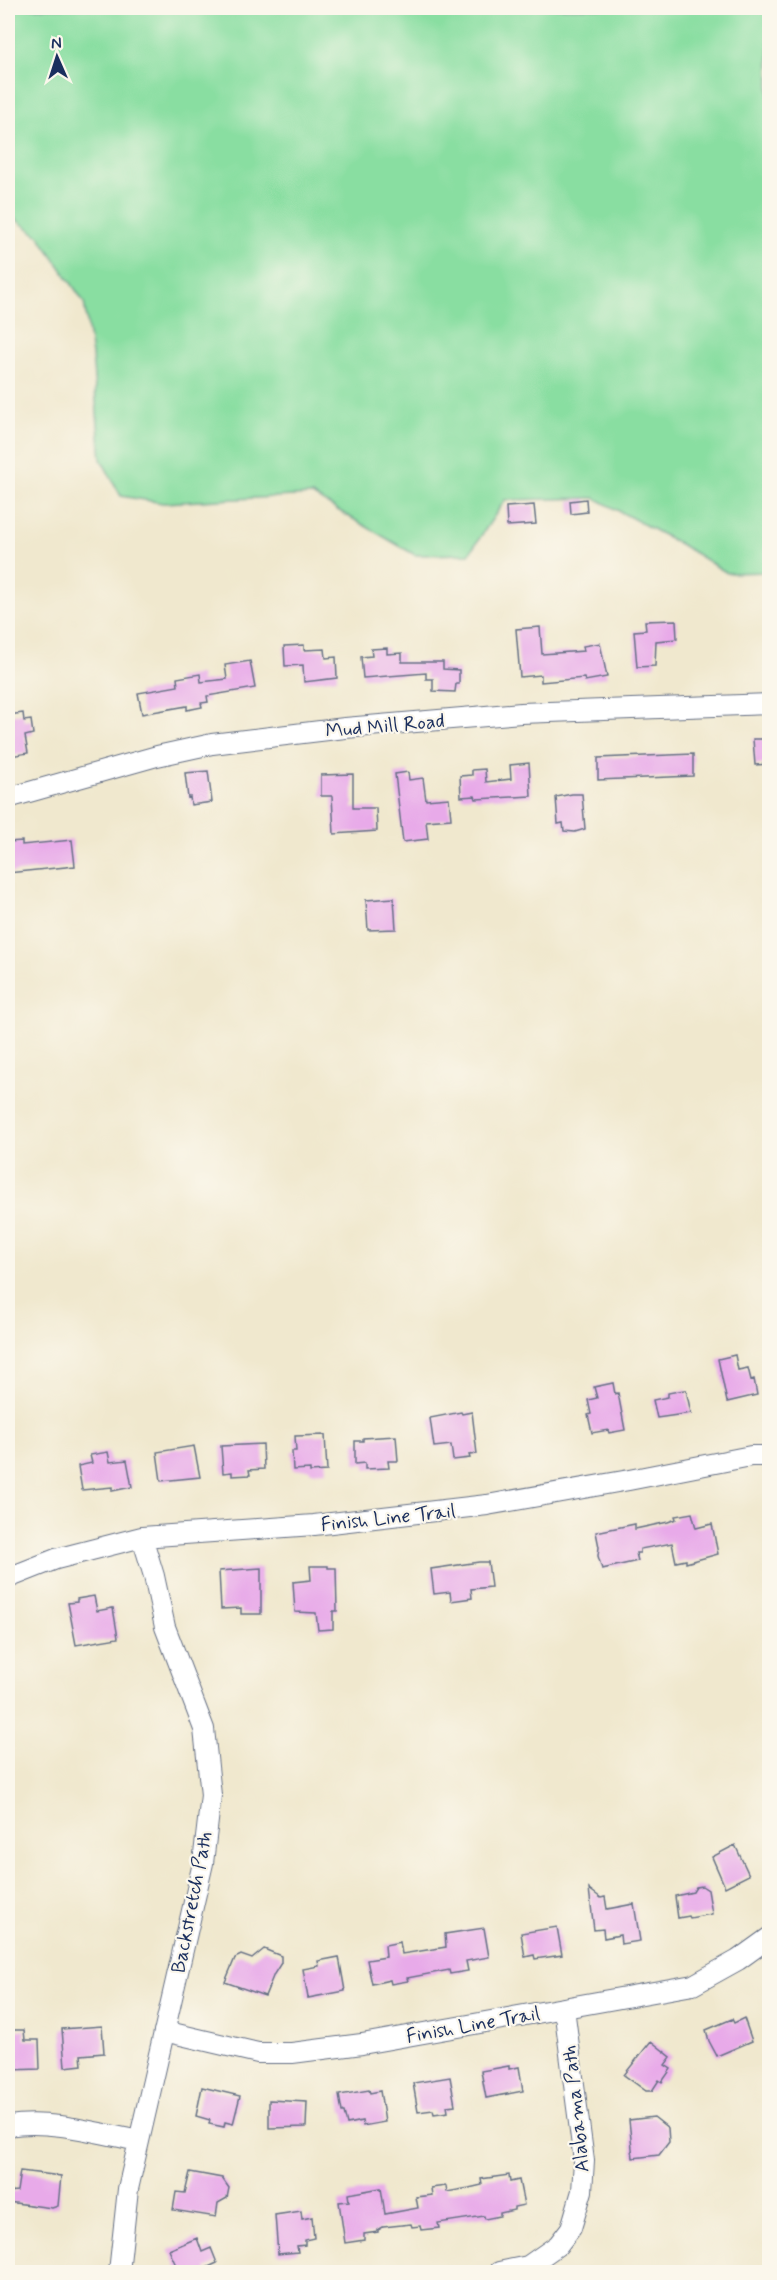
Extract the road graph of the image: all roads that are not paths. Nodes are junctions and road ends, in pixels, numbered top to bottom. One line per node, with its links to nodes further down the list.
1 (770, 704): 2 (street, Mud Mill Road)
2 (8, 798)
3 (770, 1456): 4 (street, Finish Line Trail)
4 (142, 1537): 5 (street, Finish Line Trail); 8 (street, Backstretch Path)
5 (8, 1578)
6 (770, 1937): 7 (street, Finish Line Trail)
7 (564, 2008): 8 (street, Finish Line Trail); 12 (street, Alabama Path)
8 (164, 2031): 10 (street, Backstretch Path)
9 (8, 2126): 10 (street)
10 (139, 2142): 11 (street, Backstretch Path)
11 (119, 2272)
12 (499, 2272)

